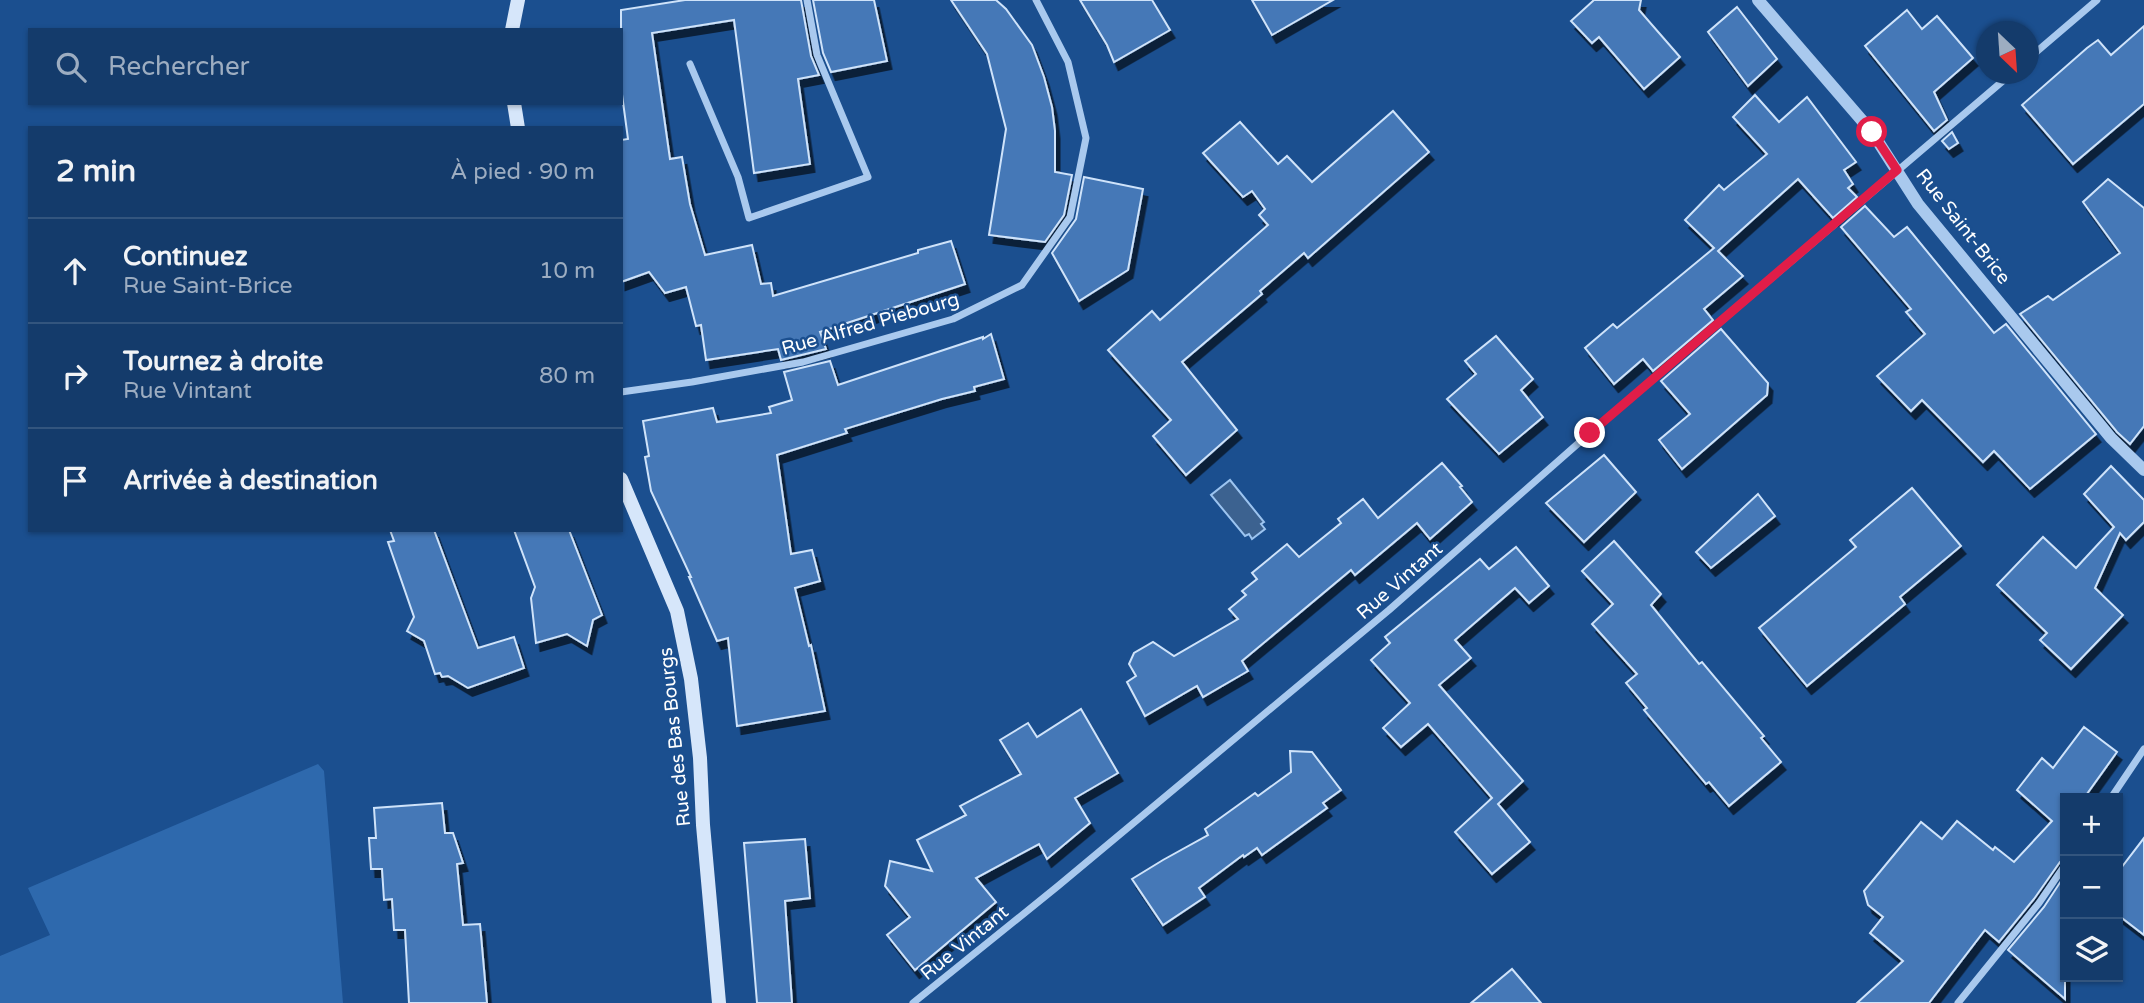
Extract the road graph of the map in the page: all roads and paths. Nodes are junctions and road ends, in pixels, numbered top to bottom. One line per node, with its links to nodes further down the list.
1 (518, 0): 6 (main road)
2 (807, 0): 8 (street)
3 (1036, 0): 13 (street, Rue Alfred Piebourg)
4 (1758, 0): 12 (street, Rue Saint-Brice)
5 (2097, 0): 7 (street)
6 (512, 28)
7 (2039, 50)
8 (691, 64)
9 (1999, 84): 12 (street, Rue Vintant)
10 (514, 105): 11 (main road)
11 (518, 126)
12 (1897, 170): 14 (street, Rue Saint-Brice); 20 (street, Rue Vintant)
13 (623, 392)
14 (2144, 470)
15 (623, 484): 19 (main road, Rue des Bas Bourgs)
16 (2144, 749): 17 (street)
17 (2113, 793)
18 (2060, 872): 21 (street)
19 (719, 1003)
20 (913, 1003)
21 (1958, 1003)

